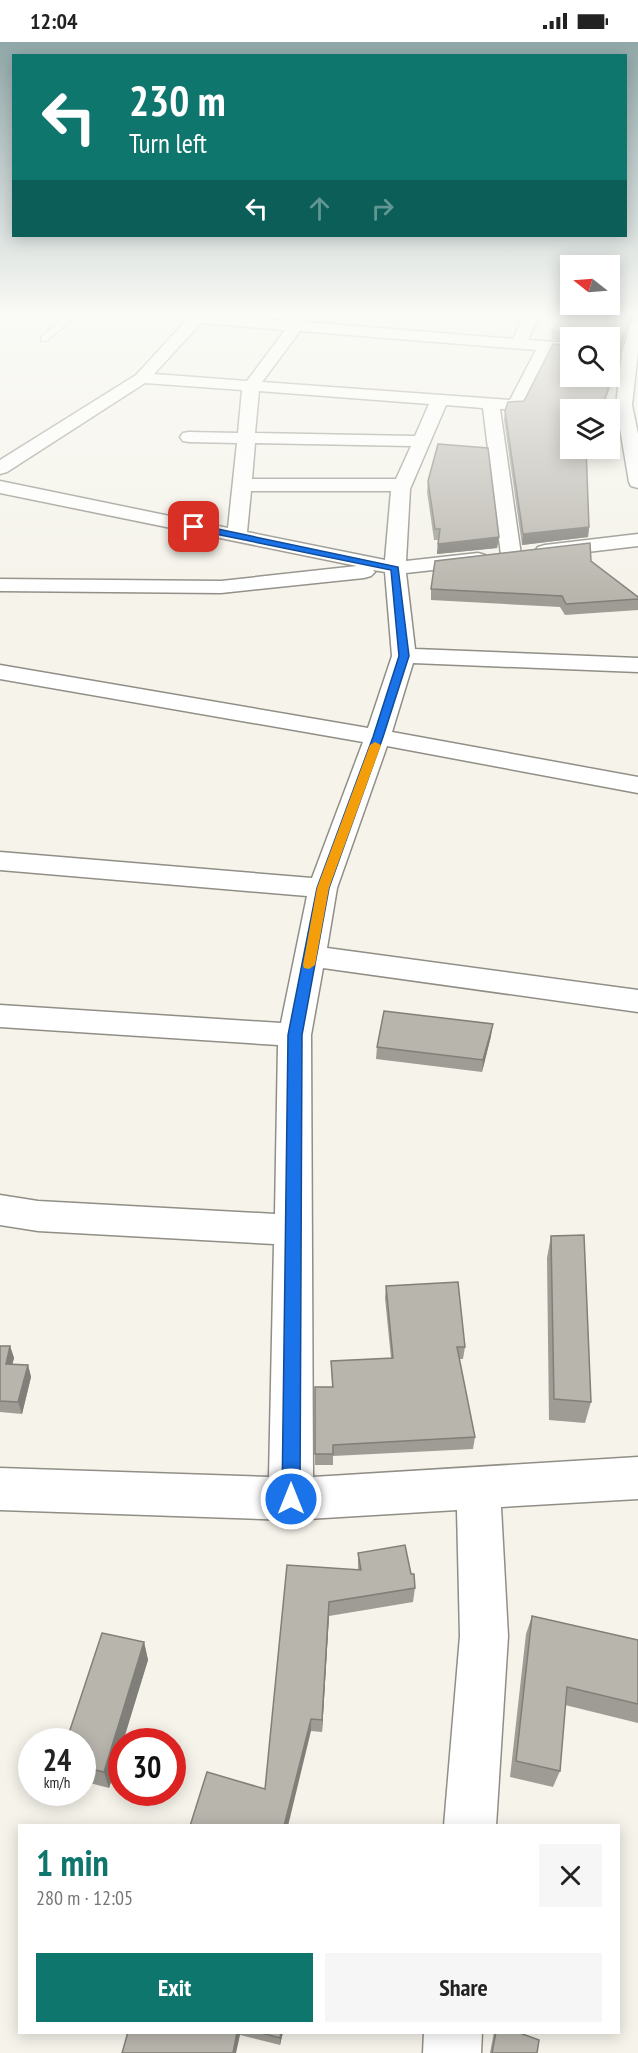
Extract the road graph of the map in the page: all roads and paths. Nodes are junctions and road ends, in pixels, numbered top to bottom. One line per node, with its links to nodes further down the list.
1 (93, 409): 9 (street)
2 (249, 409): 7 (street)
3 (436, 409): 8 (street)
4 (492, 409): 16 (street)
5 (625, 409): 10 (street)
6 (189, 437): 7 (street)
7 (246, 438): 8 (street); 11 (street)
8 (422, 441): 12 (street)
9 (0, 468)
10 (638, 482)
11 (242, 485): 12 (street); 14 (street)
12 (403, 485): 17 (street)
13 (0, 487): 14 (street)
14 (237, 536): 17 (street)
15 (638, 540): 16 (street)
16 (512, 555): 17 (street)
17 (395, 568): 18 (street); 19 (street)
18 (0, 585)
19 (404, 656): 20 (street); 22 (street)
20 (638, 665)
21 (0, 672): 22 (street)
22 (378, 737): 23 (street); 25 (street)
23 (638, 785)
24 (0, 861): 25 (street)
25 (323, 888): 26 (street)
26 (311, 956): 27 (street); 29 (street)
27 (638, 1001)
28 (0, 1016): 29 (street)
29 (295, 1035): 31 (street)
30 (0, 1210): 31 (street)
31 (293, 1230): 35 (street)
32 (638, 1478): 33 (street)
33 (478, 1487): 35 (street); 36 (street)
34 (0, 1489): 35 (street)
35 (291, 1499)
36 (470, 1824)
37 (453, 2034): 38 (street)
38 (452, 2053)

